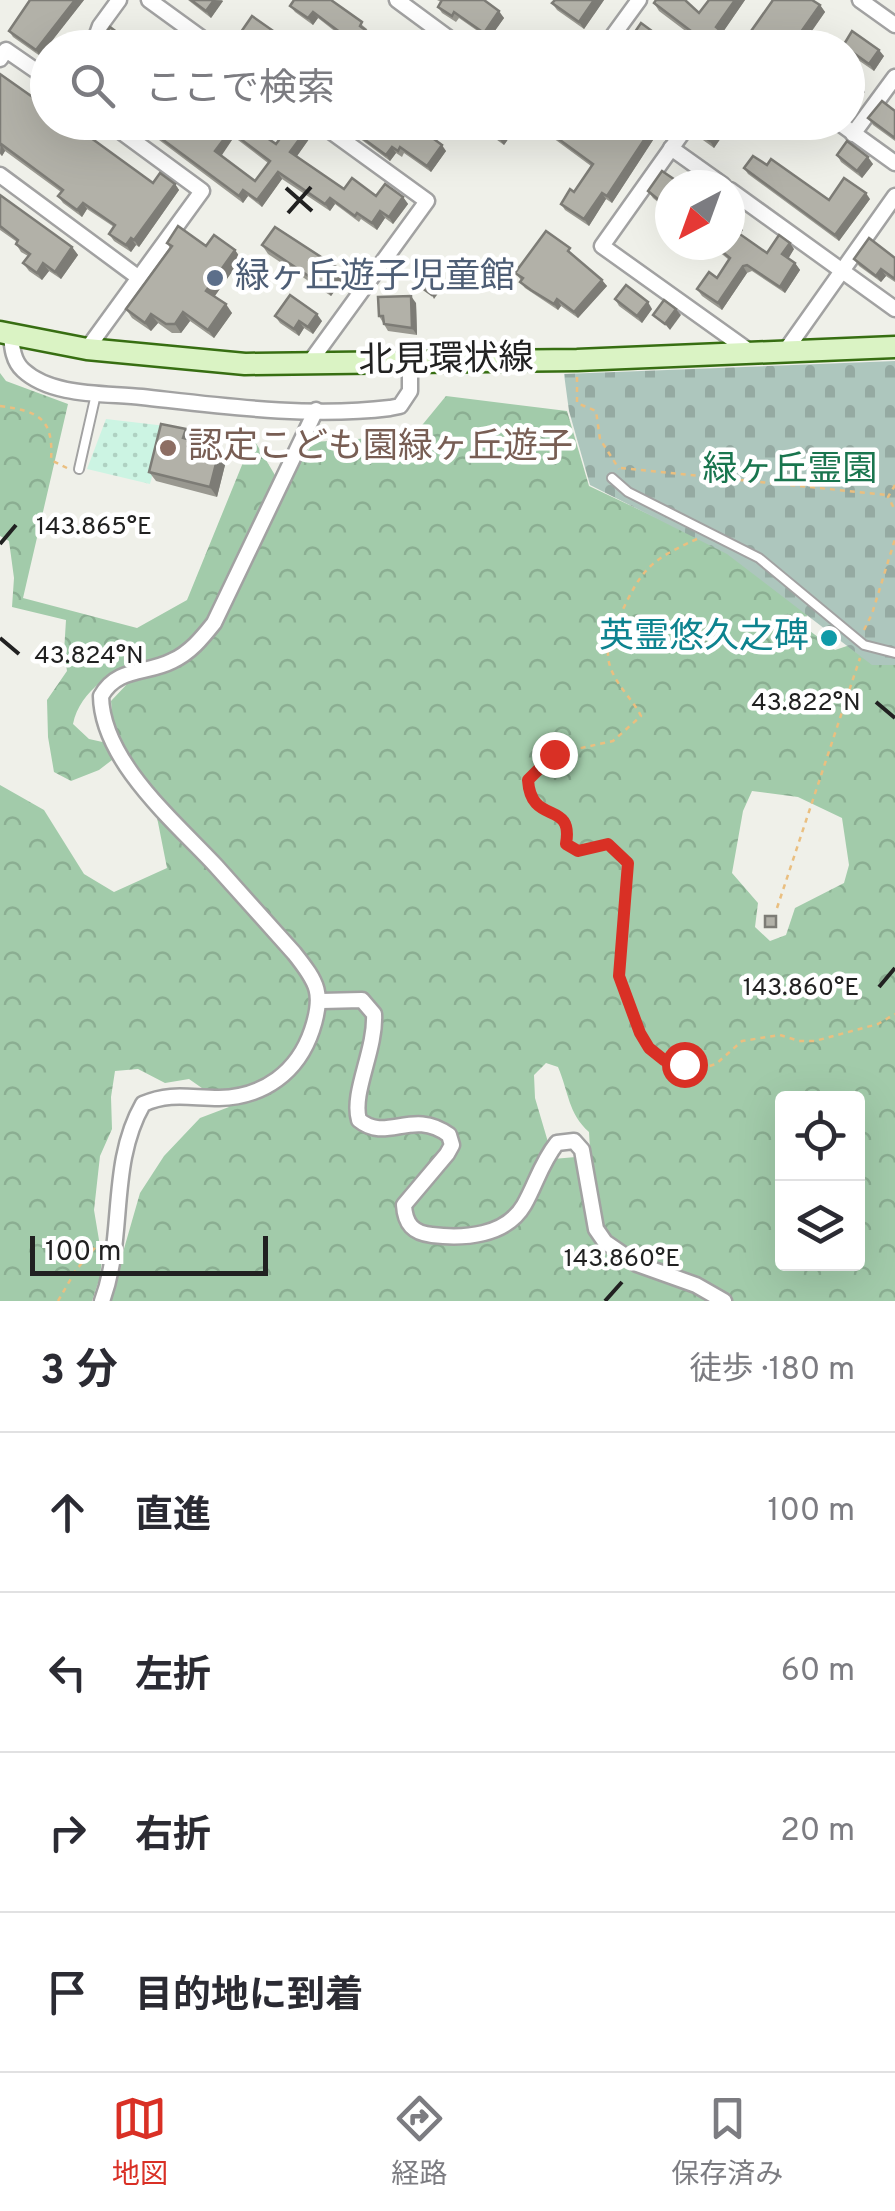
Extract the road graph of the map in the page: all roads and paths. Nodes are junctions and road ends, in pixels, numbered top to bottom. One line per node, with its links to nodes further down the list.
1 (119, 0): 7 (street)
2 (149, 0): 8 (street)
3 (396, 0): 9 (street)
4 (639, 0): 10 (street)
5 (860, 0): 6 (street)
6 (895, 25)
7 (99, 30)
8 (190, 30)
9 (437, 30)
10 (617, 30)
11 (0, 59): 12 (street)
12 (30, 67)
13 (895, 77): 14 (street)
14 (865, 118)
15 (133, 140): 26 (street)
16 (343, 140): 33 (street)
17 (678, 140): 19 (street)
18 (861, 140): 20 (street)
19 (672, 148): 21 (street); 32 (street)
20 (895, 164)
21 (702, 170)
22 (0, 175): 26 (street)
23 (895, 196): 25 (street)
24 (745, 201): 25 (street)
25 (841, 270): 27 (street); 31 (street)
26 (139, 278): 30 (street)
27 (895, 310)
28 (6, 333): 30 (main road, 北見環状線); 36 (street)
29 (895, 347): 31 (main road, 北見環状線)
30 (87, 349): 33 (main road, 北見環状線)
31 (786, 350): 32 (main road, 北見環状線)
32 (749, 351): 34 (main road, 北見環状線)
33 (310, 362): 34 (main road, 北見環状線)
34 (410, 364): 38 (street)
35 (577, 375): 39 (path)
36 (96, 394): 38 (street); 40 (lane)
37 (0, 406): 40 (path)
38 (316, 410): 50 (street)
39 (620, 468): 41 (path); 43 (path)
40 (79, 470)
41 (612, 478): 45 (lane)
42 (895, 485): 43 (path)
43 (888, 495): 44 (path)
44 (895, 510)
45 (708, 534): 47 (lane); 51 (path)
46 (895, 539): 47 (path)
47 (861, 642): 48 (lane); 49 (path)
48 (895, 652)
49 (777, 908)
50 (320, 1001): 52 (street); 55 (street)
51 (895, 1014)
52 (115, 1239): 53 (path); 54 (street)
53 (58, 1301)
54 (102, 1301)
55 (724, 1301)

